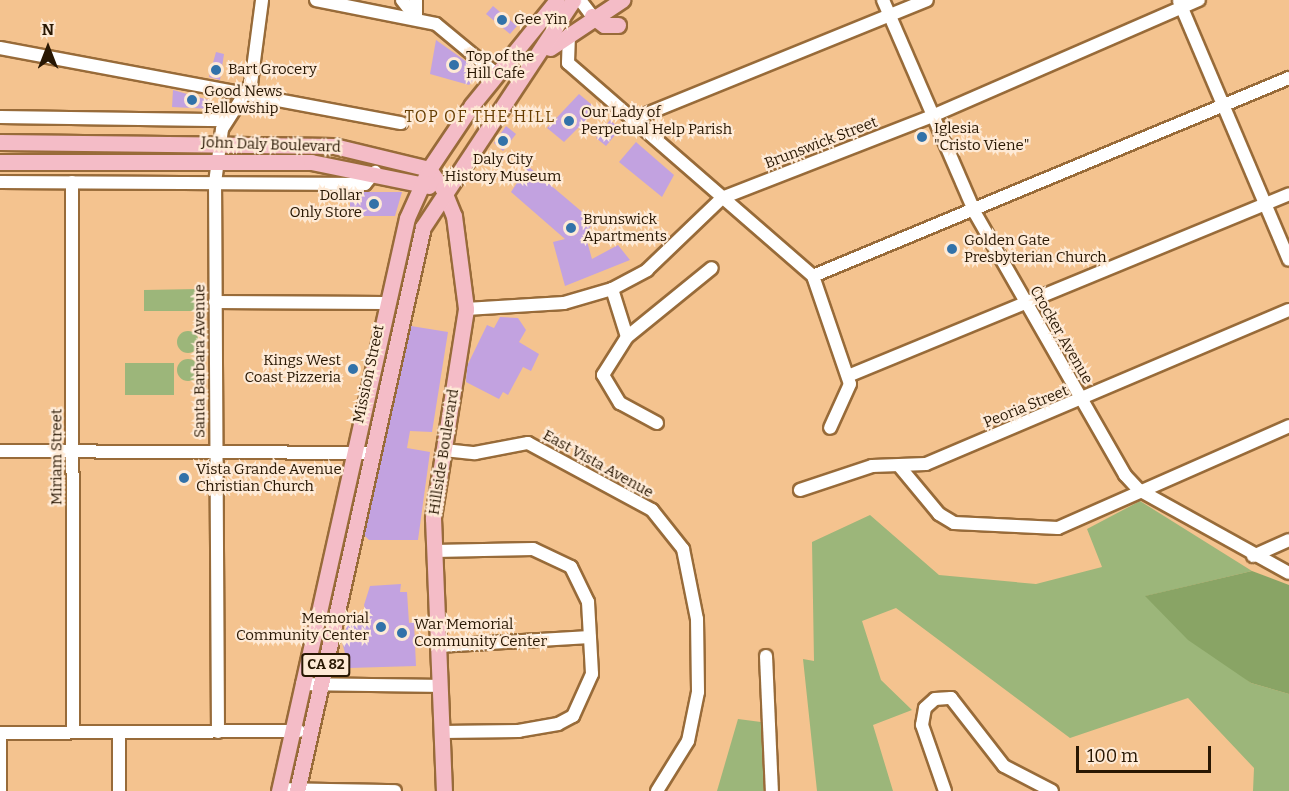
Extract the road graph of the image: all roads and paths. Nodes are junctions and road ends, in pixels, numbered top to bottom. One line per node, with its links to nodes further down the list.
1 (262, 0): 23 (street, Santa Barbara Avenue)
2 (316, 0): 15 (street)
3 (402, 0): 15 (street)
4 (416, 0): 15 (street)
5 (557, 0): 20 (main road, Mission Street / CA 82)
6 (573, 0): 19 (main road, Mission Street / CA 82)
7 (580, 0): 13 (street)
8 (622, 0): 13 (main road)
9 (883, 0): 14 (street, Crocker Avenue)
10 (927, 0): 14 (street)
11 (1199, 0): 12 (street, Brunswick Street)
12 (1180, 4): 24 (street); 25 (street, Brunswick Street)
13 (592, 16): 16 (main road); 17 (main road)
14 (890, 16): 25 (street, Crocker Avenue); 27 (street)
15 (416, 18): 20 (street)
16 (618, 25)
17 (569, 33): 19 (main road); 27 (street)
18 (0, 48): 23 (street)
19 (535, 59): 22 (main road, Mission Street / CA 82)
20 (495, 73): 22 (main road); 34 (main road, Mission Street / CA 82)
21 (1289, 78): 24 (street)
22 (513, 86): 40 (main road, Mission Street / CA 82)
23 (245, 94): 28 (street, Santa Barbara Avenue); 29 (street)
24 (1224, 105): 43 (street); 44 (street)
25 (932, 116): 42 (street, Brunswick Street); 44 (street, Crocker Avenue)
26 (0, 117): 28 (street)
27 (634, 119): 42 (street)
28 (227, 120): 31 (street, Santa Barbara Avenue)
29 (401, 123)
30 (0, 142): 31 (main road, John Daly Boulevard)
31 (220, 142): 33 (street, Santa Barbara Avenue); 34 (main road, John Daly Boulevard)
32 (0, 162): 33 (main road, John Daly Boulevard)
33 (217, 162): 35 (main road, John Daly Boulevard); 38 (street, Santa Barbara Avenue)
34 (429, 169): 39 (main road, Mission Street / CA 82); 40 (main road)
35 (375, 172): 38 (street); 39 (main road, John Daly Boulevard)
36 (0, 182): 37 (street)
37 (72, 182): 38 (street); 60 (street, Miriam Street)
38 (215, 183): 49 (street, Santa Barbara Avenue)
39 (421, 184): 40 (main road, John Daly Boulevard); 50 (main road, Mission Street / CA 82)
40 (443, 189): 52 (main road, Hillside Boulevard); 65 (main road, Mission Street / CA 82)
41 (1289, 194): 43 (street)
42 (722, 198): 47 (street); 48 (street, Brunswick Street)
43 (1264, 204): 45 (street); 51 (street)
44 (975, 213): 47 (street); 51 (street, Crocker Avenue)
45 (1289, 260)
46 (712, 267): 54 (street)
47 (813, 276): 55 (street)
48 (612, 289): 52 (street, Brunswick Street); 54 (street)
49 (215, 302): 50 (street); 63 (street, Santa Barbara Avenue)
50 (385, 303): 64 (main road, Mission Street / CA 82)
51 (1027, 306): 55 (street); 56 (street, Crocker Avenue)
52 (466, 309): 61 (main road, Hillside Boulevard)
53 (1289, 310): 56 (street, Peoria Street)
54 (627, 337): 57 (street)
55 (848, 376): 59 (street)
56 (1082, 400): 66 (street, Peoria Street); 68 (street, Crocker Avenue)
57 (657, 423)
58 (1289, 426): 68 (street)
59 (830, 428)
60 (71, 450): 62 (street); 63 (street); 81 (street, Miriam Street)
61 (444, 450): 70 (main road, Hillside Boulevard); 92 (street, East Vista Avenue)
62 (0, 451)
63 (216, 451): 64 (street); 82 (street, Santa Barbara Avenue)
64 (353, 451): 65 (street); 76 (main road, Mission Street / CA 82)
65 (371, 453): 77 (main road, Mission Street / CA 82)
66 (900, 467): 67 (street, Peoria Street); 68 (street)
67 (800, 490)
68 (1139, 490): 71 (street, Crocker Avenue)
69 (1289, 540): 71 (street)
70 (434, 551): 73 (street); 74 (main road, Hillside Boulevard)
71 (1253, 556): 72 (street, Crocker Avenue)
72 (1289, 573)
73 (590, 637): 74 (street); 83 (street)
74 (438, 646): 78 (main road, Hillside Boulevard)
75 (766, 656): 93 (street)
76 (302, 684): 77 (street); 79 (main road, Mission Street / CA 82)
77 (321, 685): 78 (street); 80 (main road, Mission Street / CA 82)
78 (440, 686): 83 (main road, Hillside Boulevard)
79 (292, 731): 80 (street); 82 (street); 86 (main road, Mission Street / CA 82)
80 (311, 731): 87 (main road, Mission Street / CA 82)
81 (73, 732): 84 (street); 85 (street)
82 (218, 732): 85 (street)
83 (442, 732): 91 (main road, Hillside Boulevard)
84 (0, 733): 88 (street)
85 (119, 733): 89 (street)
86 (279, 790): 87 (street)
87 (298, 790): 90 (street)
88 (0, 791)
89 (119, 791)
90 (395, 791)
91 (444, 791)
92 (657, 791)
93 (772, 791)
94 (945, 791): 95 (street)
95 (1052, 791)

